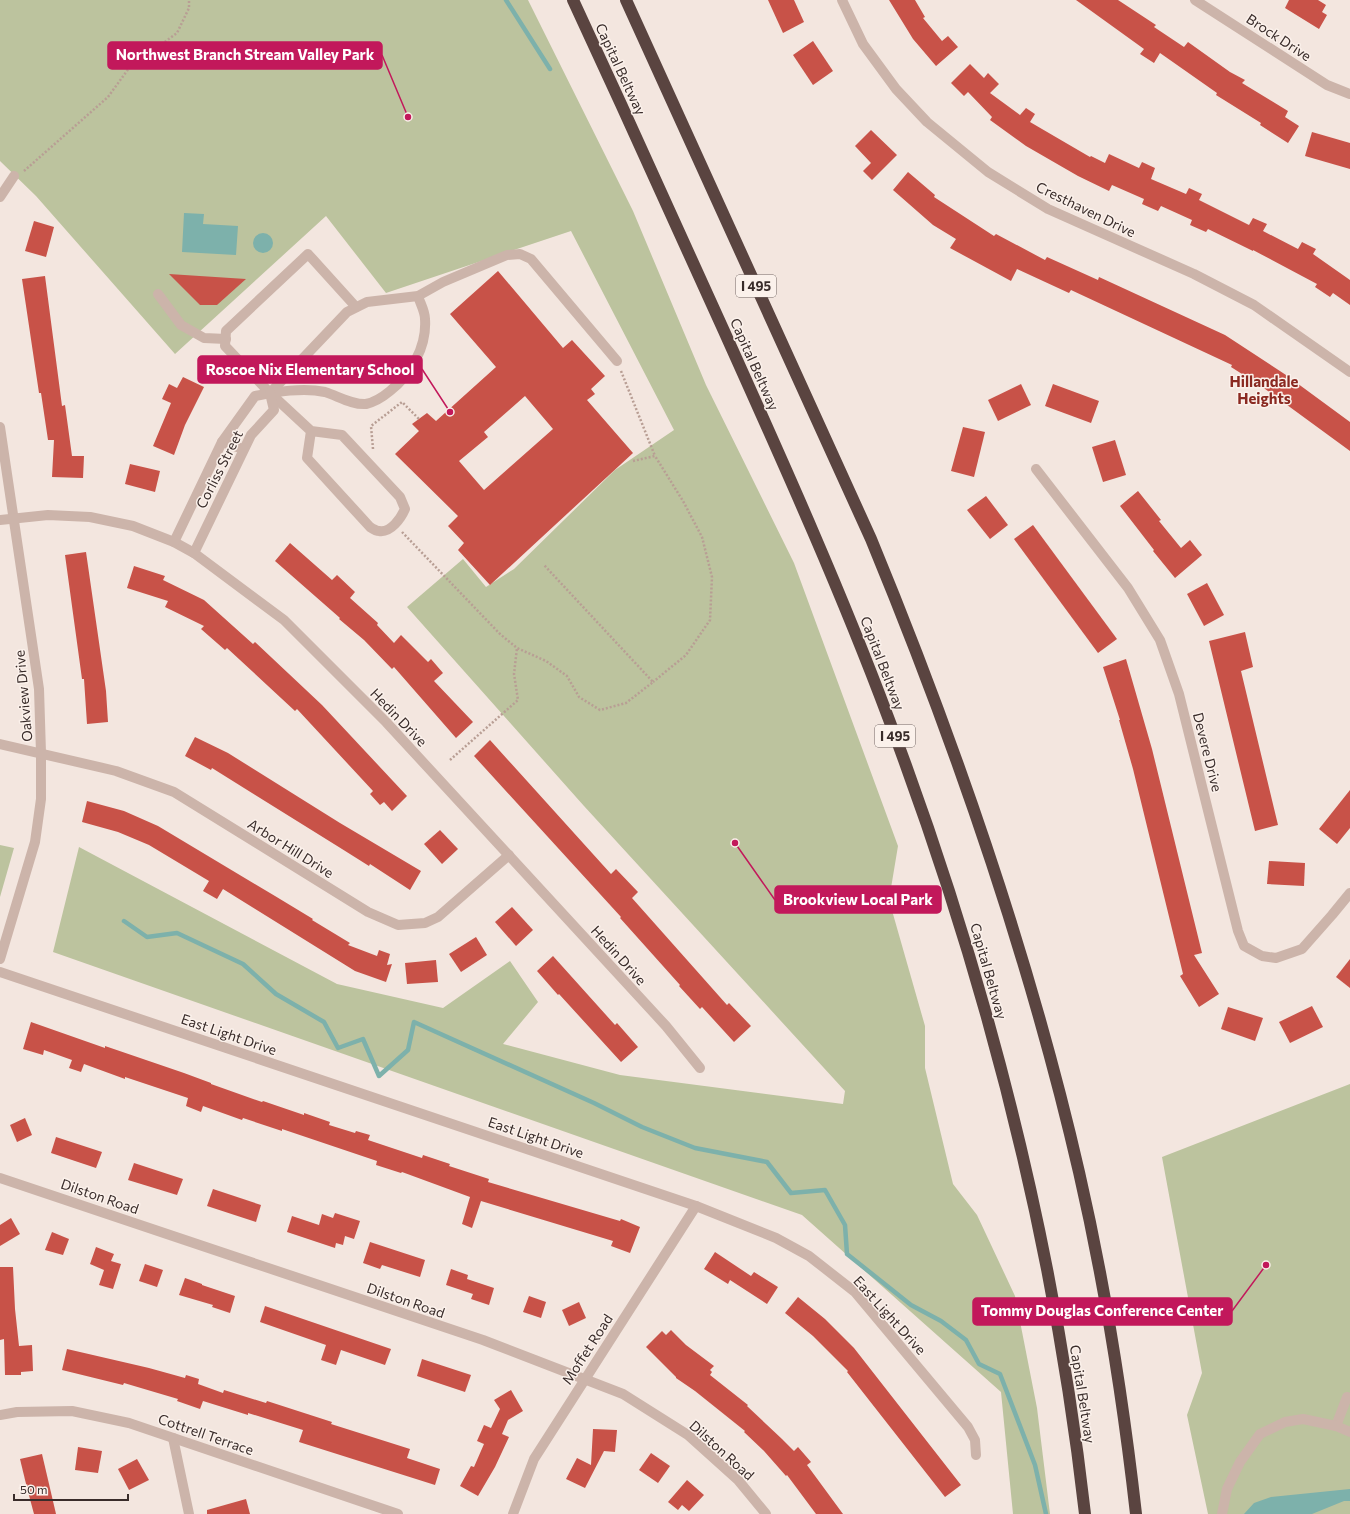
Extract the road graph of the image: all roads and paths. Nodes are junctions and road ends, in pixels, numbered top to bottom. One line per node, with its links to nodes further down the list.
1 (189, 0): 7 (path)
2 (573, 0): 54 (highway, Capital Beltway / I 495)
3 (626, 0): 55 (highway, I 495)
4 (842, 0): 14 (street, Cresthaven Drive)
5 (1195, 0): 6 (street, Brock Drive)
6 (1350, 94)
7 (14, 176): 8 (street)
8 (0, 197)
9 (158, 294): 12 (street)
10 (418, 296): 11 (street); 13 (street); 15 (street)
11 (356, 307): 12 (street); 15 (street)
12 (226, 339): 15 (street)
13 (617, 361): 22 (path)
14 (1350, 372)
15 (270, 393): 18 (street); 19 (street, Corliss Street); 20 (street, Corliss Street)
16 (419, 419): 21 (path)
17 (0, 427): 25 (street, Oakview Drive)
18 (311, 431): 18 (street)
19 (222, 442): 20 (street); 28 (street, Corliss Street)
20 (243, 449): 29 (street, Corliss Street)
21 (373, 451)
22 (655, 456): 23 (path); 32 (path)
23 (633, 461)
24 (1036, 469): 37 (street, Devere Drive)
25 (15, 519): 26 (street, Hedin Drive); 28 (street, Hedin Drive); 34 (street, Oakview Drive)
26 (0, 520)
27 (405, 525): 31 (path)
28 (174, 542): 29 (street, Hedin Drive)
29 (194, 553): 36 (street, Hedin Drive)
30 (544, 565): 32 (path)
31 (517, 648): 32 (path); 35 (path)
32 (653, 682)
33 (0, 744): 34 (street)
34 (41, 753): 36 (street, Arbor Hill Drive); 38 (street, Oakview Drive)
35 (450, 760)
36 (509, 855): 40 (street, Hedin Drive)
37 (1350, 893)
38 (0, 959)
39 (0, 972): 42 (street, East Light Drive)
40 (700, 1068)
41 (0, 1178): 43 (street, Dilston Road)
42 (696, 1206): 43 (street, Moffet Road); 49 (street, East Light Drive)
43 (585, 1378): 52 (street, Moffet Road); 53 (street, Dilston Road)
44 (1347, 1397): 46 (street)
45 (0, 1415): 48 (street, Cottrell Terrace)
46 (1336, 1426): 47 (street); 56 (street)
47 (1350, 1432)
48 (173, 1438): 50 (street); 51 (street, Cottrell Terrace)
49 (976, 1455)
50 (189, 1514)
51 (398, 1514)
52 (513, 1514)
53 (766, 1514)
54 (1085, 1514)
55 (1136, 1514)
56 (1222, 1514)

